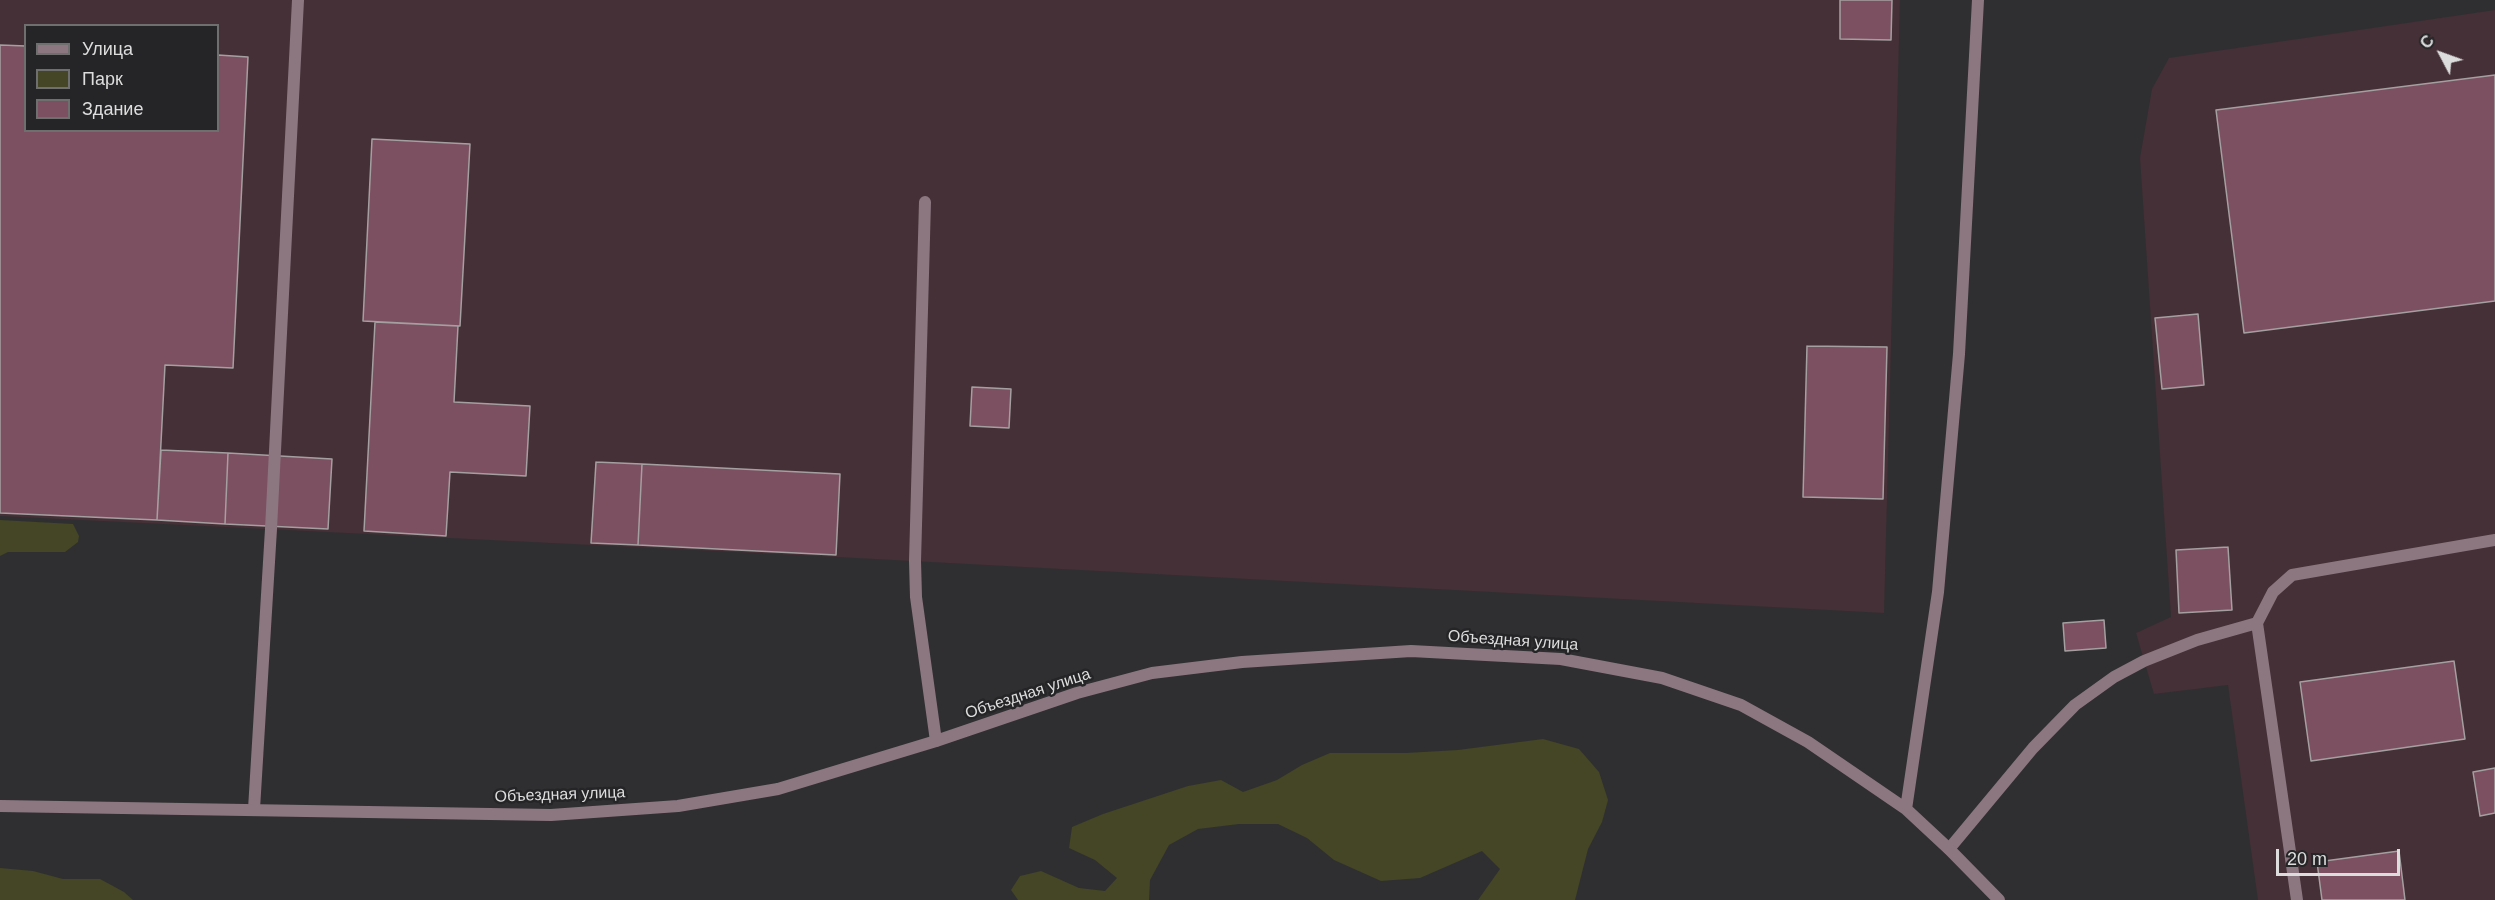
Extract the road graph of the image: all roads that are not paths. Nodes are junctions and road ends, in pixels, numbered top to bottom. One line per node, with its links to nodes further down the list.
1 (298, 0): 8 (street)
2 (1978, 0): 9 (street)
3 (925, 202): 6 (street)
4 (2495, 540): 5 (street)
5 (2257, 623): 10 (street); 12 (street)
6 (936, 741): 8 (street, Объездная улица); 9 (street, Объездная улица)
7 (0, 806): 8 (street, Объездная улица)
8 (254, 809)
9 (1906, 809): 10 (street, Объездная улица)
10 (1949, 849): 11 (street, Объездная улица)
11 (1999, 900)
12 (2297, 900)

